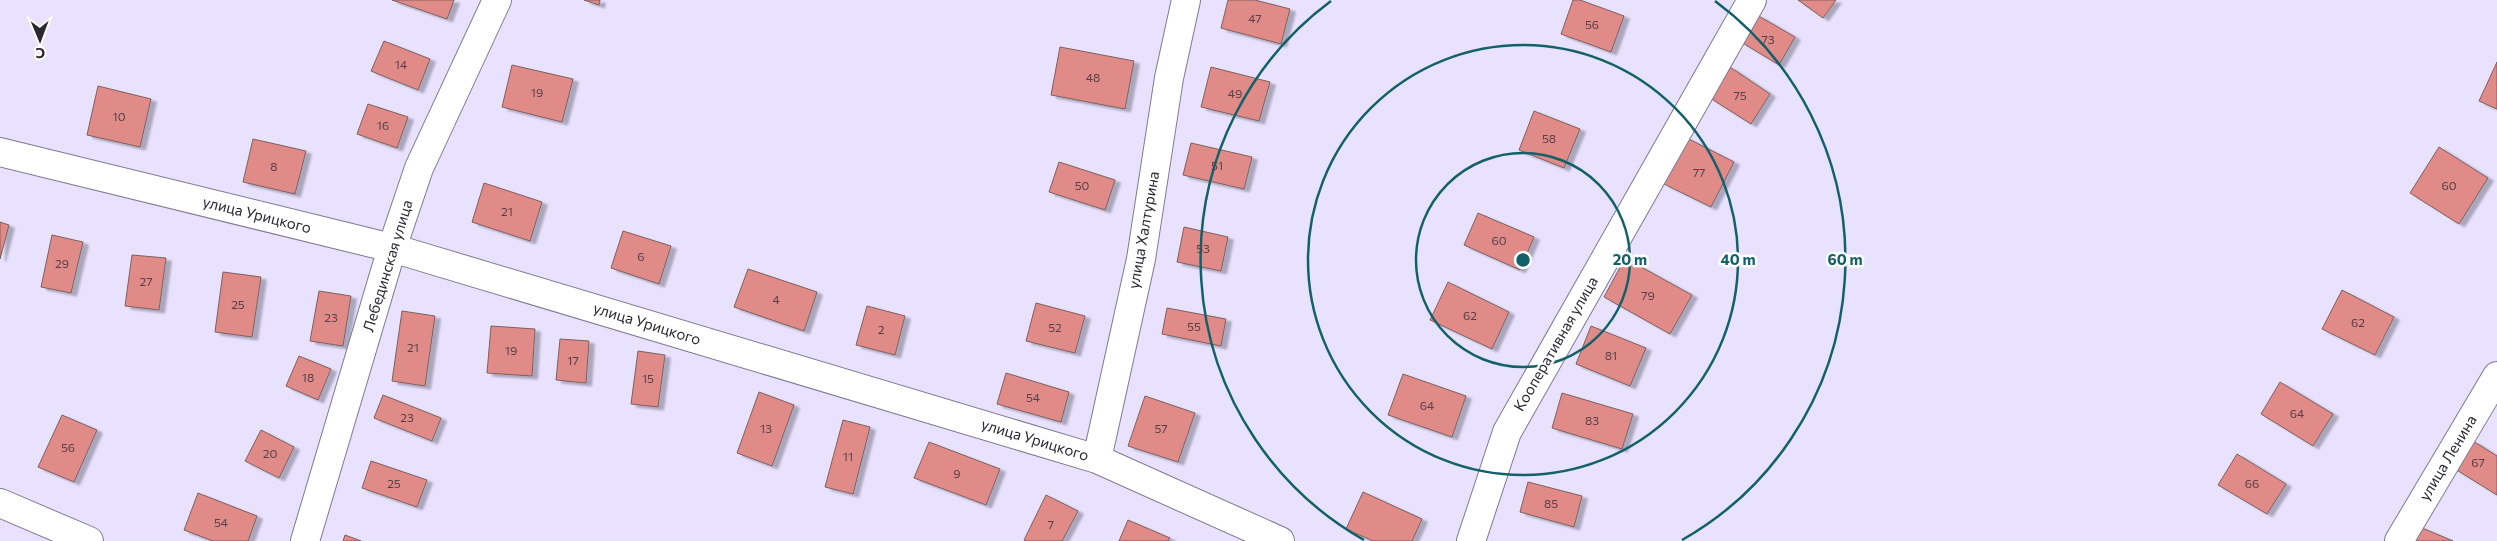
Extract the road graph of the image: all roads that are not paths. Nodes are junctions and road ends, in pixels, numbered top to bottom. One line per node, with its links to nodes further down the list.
1 (497, 0): 5 (street, Лебединская улица)
2 (1186, 0): 7 (street, улица Халтурина)
3 (1752, 0): 12 (street, Кооперативная улица)
4 (0, 152): 5 (street, улица Урицкого)
5 (392, 248): 7 (street, улица Урицкого); 10 (street, Лебединская улица)
6 (2497, 376): 13 (street, улица Ленина)
7 (1097, 459): 11 (street, улица Урицкого)
8 (0, 503): 9 (street)
9 (89, 541)
10 (304, 541)
11 (1280, 541)
12 (1471, 541)
13 (2399, 541)

